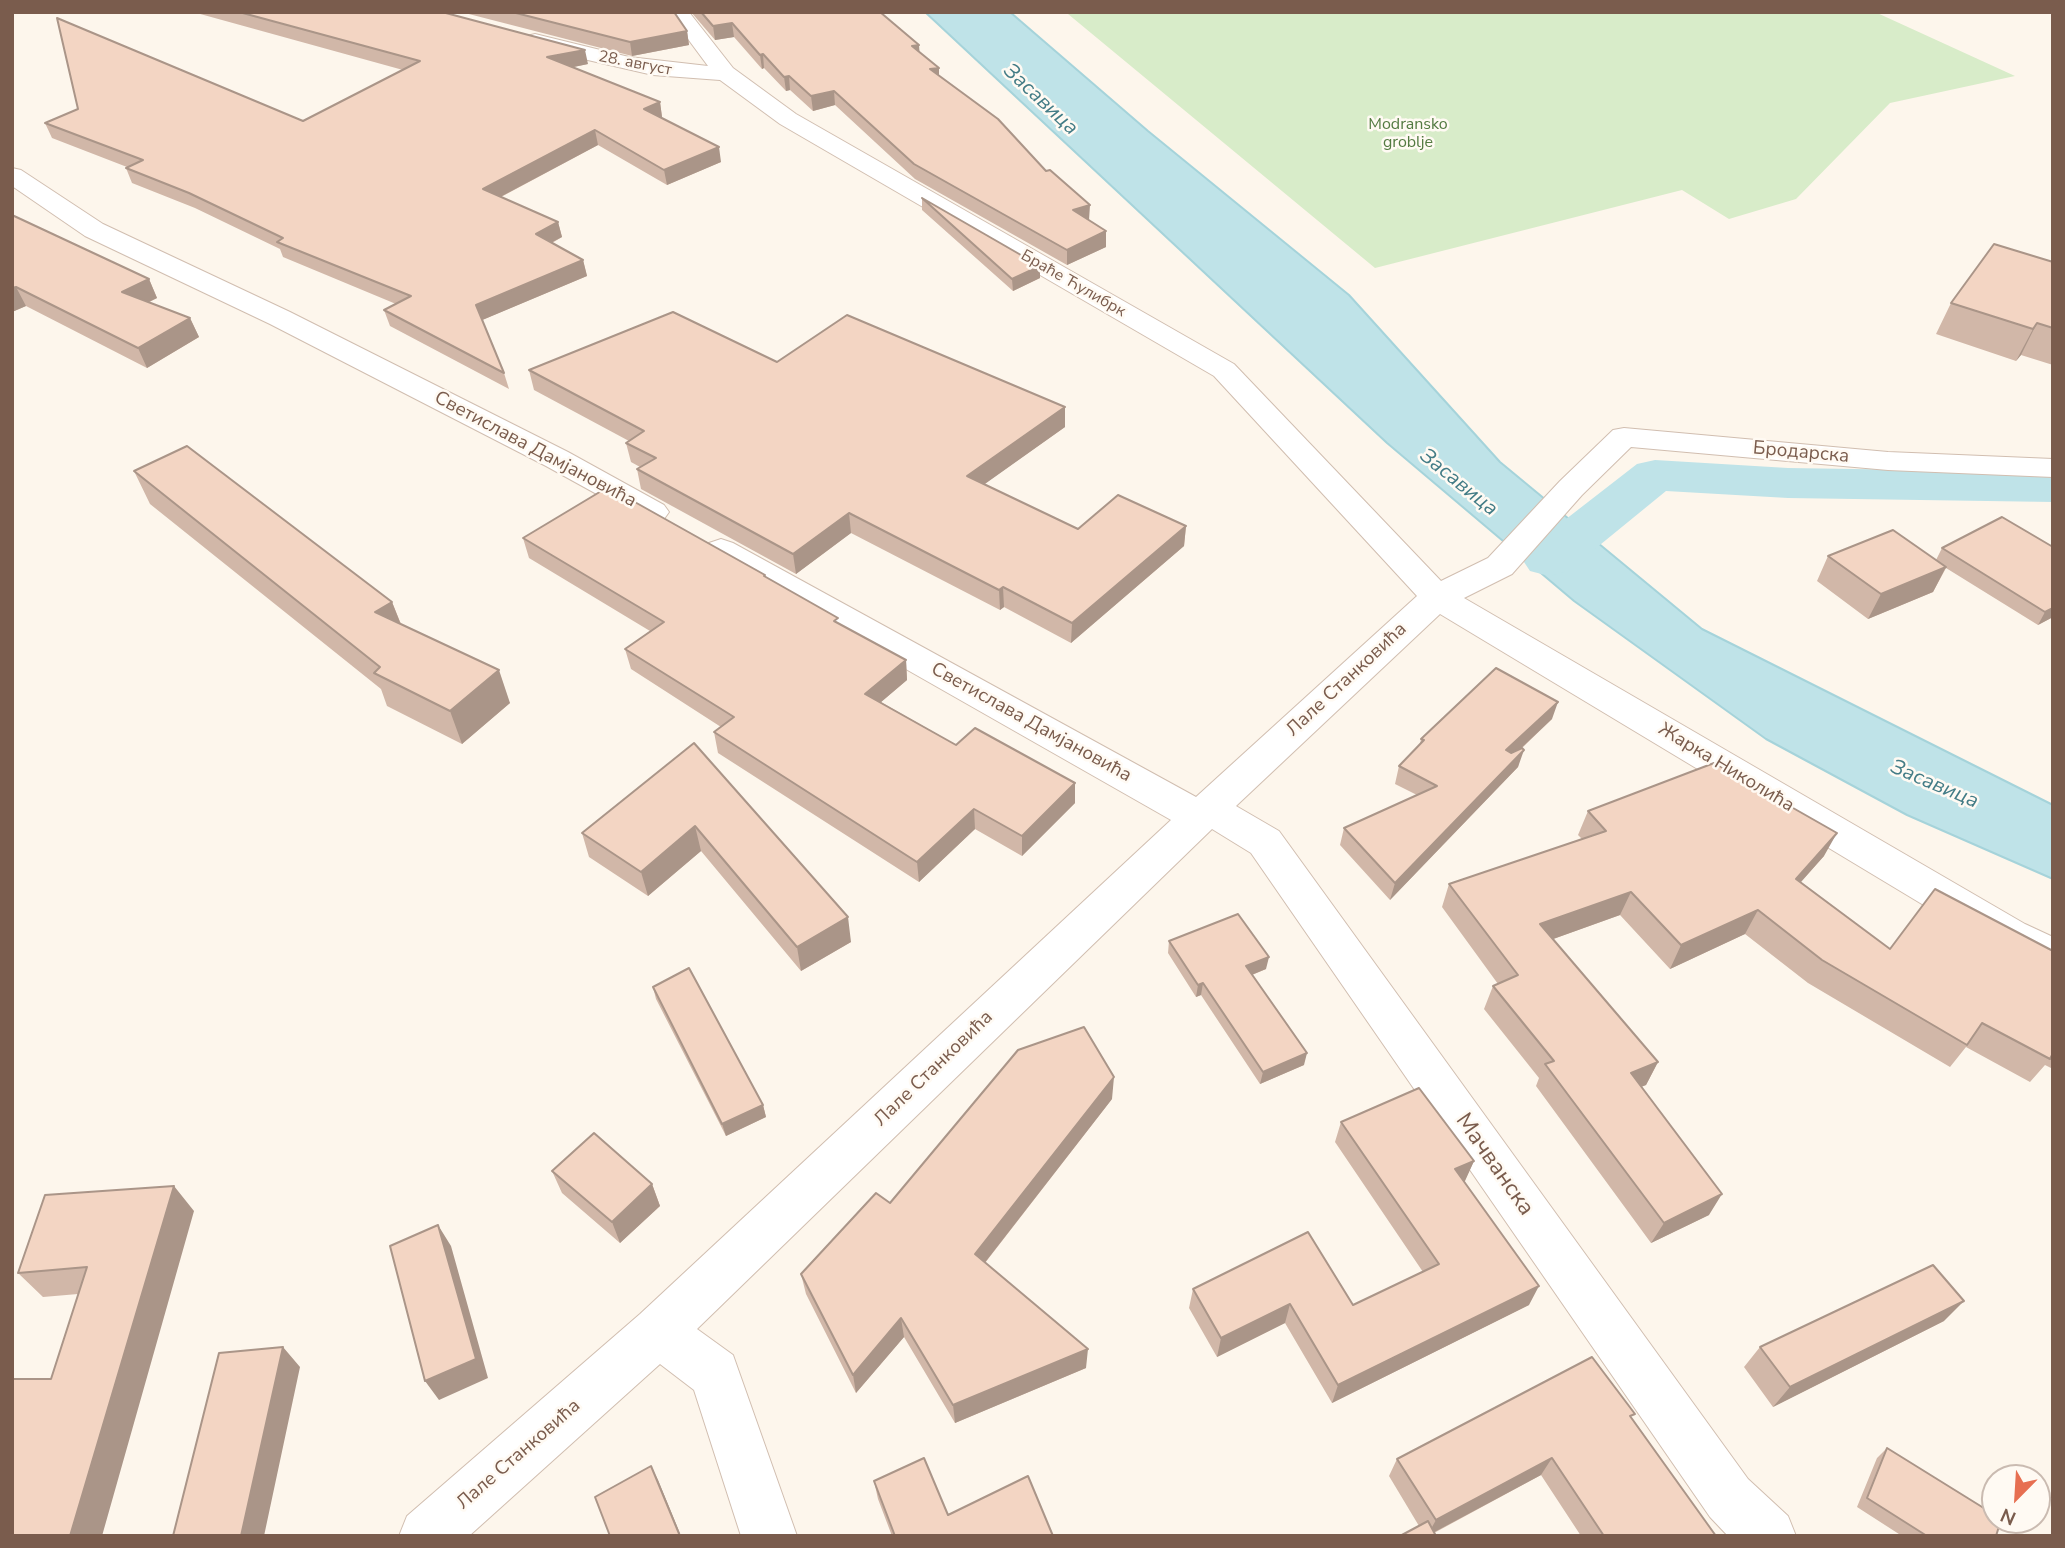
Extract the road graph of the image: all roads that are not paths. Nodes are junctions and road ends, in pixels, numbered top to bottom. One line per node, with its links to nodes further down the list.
1 (678, 12): 3 (street, Браће Ћулибрк)
2 (518, 37): 3 (street, 28. август)
3 (725, 73): 7 (street, Браће Ћулибрк)
4 (12, 175): 8 (street, Светислава Дамјановића)
5 (2053, 468): 6 (street, Бродарска)
6 (1500, 566): 7 (street, Лале Станковића)
7 (1437, 597): 8 (street, Лале Станковића); 9 (street, Жарка Николића)
8 (1204, 812): 10 (street, Лале Станковића); 13 (street, Мачванска)
9 (2053, 957)
10 (658, 1332): 11 (street, Лале Станковића); 12 (street)
11 (426, 1536)
12 (769, 1536)
13 (1768, 1536)

